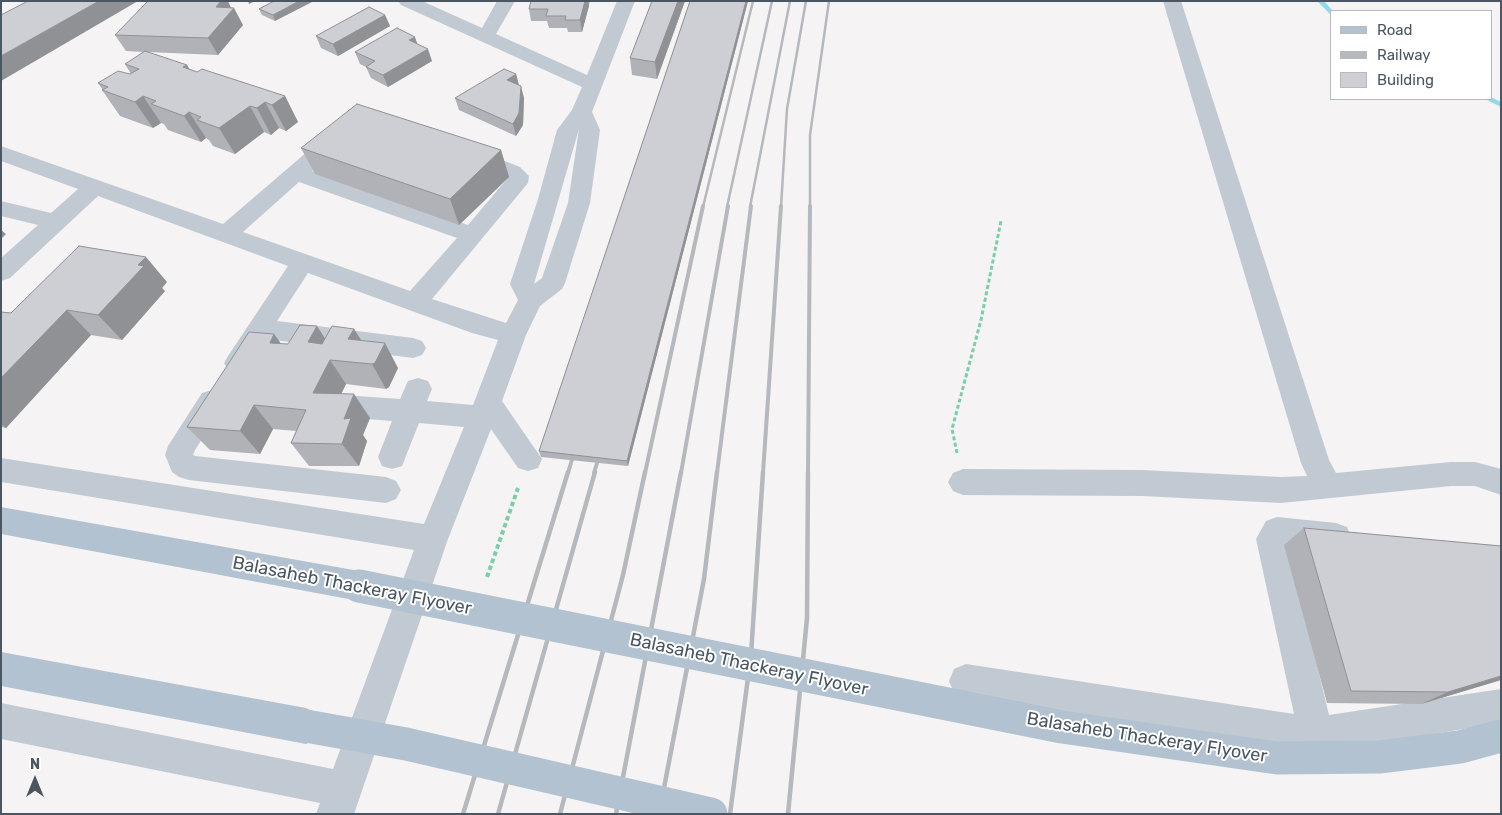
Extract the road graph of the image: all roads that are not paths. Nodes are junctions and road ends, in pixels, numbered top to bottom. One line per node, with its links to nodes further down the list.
1 (407, 1): 5 (street)
2 (506, 1): 5 (street)
3 (626, 1): 6 (street)
4 (1172, 1): 32 (street)
5 (486, 36): 6 (street)
6 (594, 85): 7 (street)
7 (582, 112): 19 (street); 19 (street)
8 (353, 124): 11 (street)
9 (447, 148): 16 (street)
10 (1, 153): 12 (street)
11 (296, 174): 15 (street); 16 (street)
12 (94, 187): 14 (street); 15 (street)
13 (1, 208): 14 (street)
14 (55, 222): 18 (street)
15 (226, 234): 17 (street)
16 (473, 235): 20 (street)
17 (303, 262): 20 (street); 21 (street)
18 (1, 272)
19 (530, 300): 22 (street)
20 (416, 302): 22 (street)
21 (260, 328): 23 (street); 33 (street)
22 (513, 335): 26 (street)
23 (413, 348)
24 (414, 400): 25 (street); 26 (street); 27 (street)
25 (343, 406)
26 (486, 410): 28 (street); 35 (street)
27 (392, 457)
28 (528, 459)
29 (1, 470): 35 (street)
30 (964, 482): 32 (street)
31 (1501, 482): 32 (street)
32 (1328, 488)
33 (386, 490)
34 (1, 520): 42 (main road, Balasaheb Thackeray Flyover, bridge)
35 (433, 539): 43 (street)
36 (1364, 541): 41 (street)
37 (1, 669): 44 (main road, bridge)
38 (966, 681): 41 (street)
39 (1501, 706): 41 (street)
40 (1, 721): 43 (street)
41 (1316, 735)
42 (1501, 736)
43 (340, 802)
44 (711, 814)

